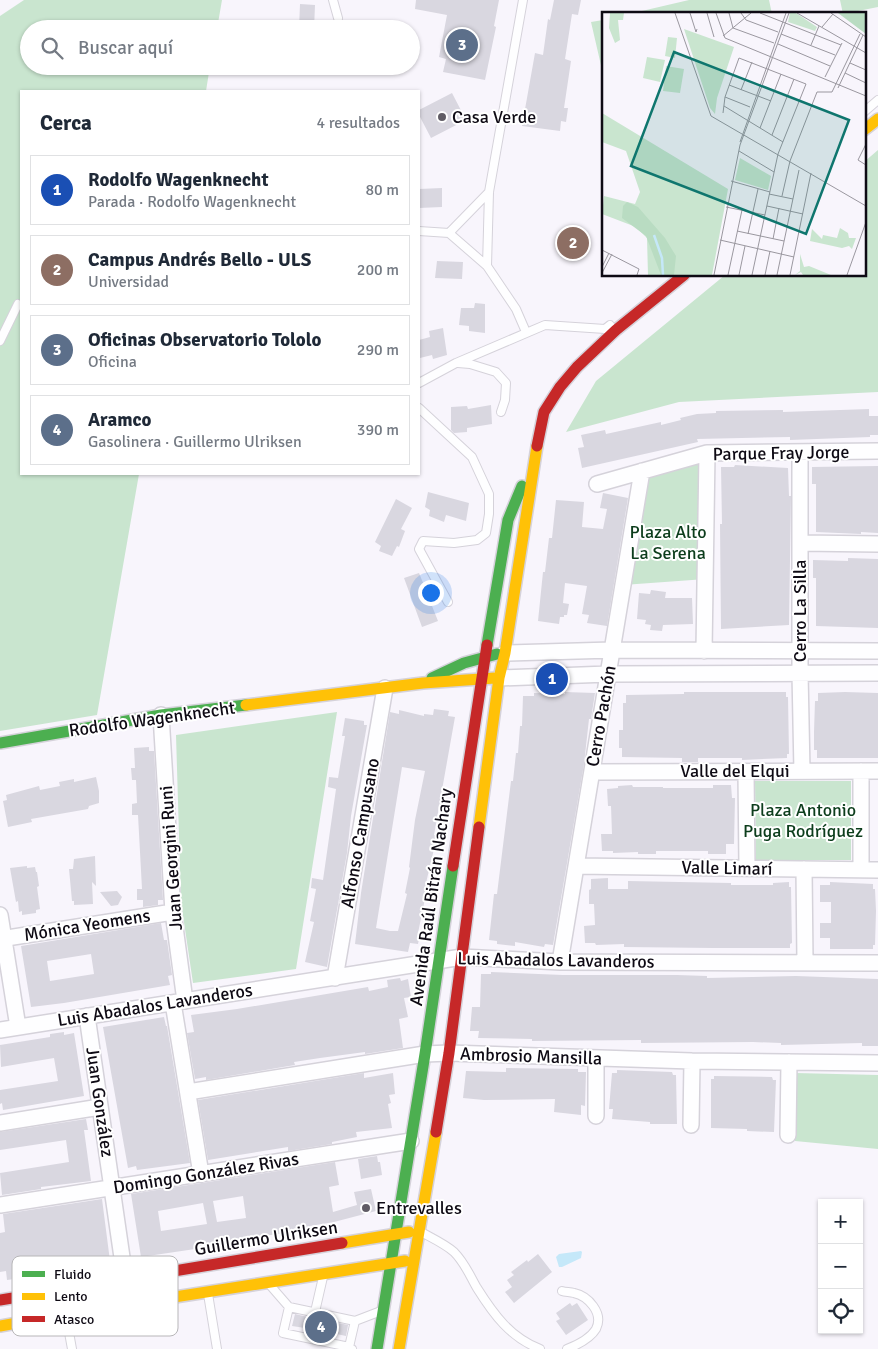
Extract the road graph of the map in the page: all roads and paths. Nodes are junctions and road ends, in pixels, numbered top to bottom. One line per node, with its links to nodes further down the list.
1 (333, 0): 3 (lane)
2 (523, 0): 8 (lane)
3 (338, 18)
4 (878, 100): 5 (lane)
5 (866, 110)
6 (878, 119): 7 (main road)
7 (866, 128)
8 (488, 192): 10 (lane); 11 (lane)
9 (420, 231): 10 (lane)
10 (449, 233): 11 (lane)
11 (487, 266): 15 (lane)
12 (683, 276): 24 (main road, Avenida Raúl Bitrán Nachary)
13 (18, 304): 16 (lane)
14 (634, 305): 15 (lane)
15 (526, 332): 17 (lane)
16 (0, 341)
17 (456, 363): 18 (lane); 20 (lane)
18 (420, 382)
19 (420, 409): 29 (lane)
20 (501, 412)
21 (878, 451): 22 (street, Parque Fray Jorge)
22 (800, 452): 23 (street, Parque Fray Jorge); 27 (street, Cerro La Silla)
23 (707, 453): 25 (street, Parque Fray Jorge); 31 (street)
24 (535, 455): 34 (main road, Avenida Raúl Bitrán Nachary); 35 (main road, Avenida Raúl Bitrán Nachary)
25 (642, 471): 26 (street, Parque Fray Jorge); 30 (street, Cerro Pachón)
26 (597, 484)
27 (800, 543): 28 (street); 32 (street, Cerro La Silla)
28 (878, 544)
29 (448, 602)
30 (612, 650): 31 (street, Rodolfo Wagenknecht); 34 (street, Rodolfo Wagenknecht); 37 (street, Cerro Pachón)
31 (704, 651): 32 (street, Rodolfo Wagenknecht)
32 (800, 651): 33 (street, Rodolfo Wagenknecht); 38 (street, Cerro La Silla)
33 (878, 651)
34 (504, 653): 35 (main road, Rodolfo Wagenknecht); 39 (main road, Avenida Raúl Bitrán Nachary)
35 (485, 656): 40 (main road, Avenida Raúl Bitrán Nachary); 41 (main road, Rodolfo Wagenknecht)
36 (878, 673): 38 (street, Rodolfo Wagenknecht)
37 (608, 674): 38 (street, Rodolfo Wagenknecht); 39 (street, Rodolfo Wagenknecht); 48 (street, Cerro Pachón)
38 (800, 674): 45 (street, Cerro La Silla)
39 (499, 678): 40 (main road, Rodolfo Wagenknecht); 58 (main road, Avenida Raúl Bitrán Nachary)
40 (481, 679): 41 (main road, Rodolfo Wagenknecht); 59 (main road, Avenida Raúl Bitrán Nachary)
41 (423, 683): 42 (main road, Rodolfo Wagenknecht)
42 (385, 688): 43 (main road, Rodolfo Wagenknecht); 63 (street, Alfonso Campusano)
43 (161, 715): 44 (main road, Rodolfo Wagenknecht); 55 (street, Juan Georgini Runi)
44 (0, 743)
45 (802, 771): 46 (street, Valle del Elqui); 49 (street, Valle del Elqui)
46 (861, 771): 47 (street, Valle del Elqui); 53 (street)
47 (878, 771)
48 (592, 772): 49 (street, Valle del Elqui); 50 (street, Cerro Pachón)
49 (746, 772): 51 (street)
50 (576, 866): 51 (street, Valle Limarí); 60 (street, Cerro Pachón)
51 (747, 868): 52 (street, Valle Limarí)
52 (804, 869): 53 (street, Valle Limarí); 61 (street)
53 (861, 870): 54 (street, Valle Limarí)
54 (878, 870)
55 (173, 912): 57 (street, Mónica Yeomens); 64 (street, Juan Georgini Runi)
56 (0, 915): 57 (street)
57 (2, 938): 66 (street)
58 (462, 957): 59 (street, Luis Abadalos Lavanderos); 60 (street, Luis Abadalos Lavanderos); 68 (main road, Avenida Raúl Bitrán Nachary)
59 (440, 960): 63 (street, Luis Abadalos Lavanderos); 69 (main road, Avenida Raúl Bitrán Nachary)
60 (560, 962): 61 (street, Luis Abadalos Lavanderos)
61 (805, 962): 62 (street, Luis Abadalos Lavanderos)
62 (878, 962)
63 (335, 978): 64 (street, Luis Abadalos Lavanderos)
64 (179, 1002): 65 (street, Luis Abadalos Lavanderos); 74 (street, Juan Georgini Runi)
65 (87, 1016): 66 (street, Luis Abadalos Lavanderos); 75 (street, Juan González)
66 (18, 1027): 67 (street, Luis Abadalos Lavanderos)
67 (0, 1030)
68 (449, 1053): 69 (street, Ambrosio Mansilla); 70 (street, Ambrosio Mansilla); 84 (main road, Avenida Raúl Bitrán Nachary)
69 (426, 1054): 74 (street, Ambrosio Mansilla); 80 (main road, Avenida Raúl Bitrán Nachary)
70 (596, 1059): 71 (street, Ambrosio Mansilla); 76 (street)
71 (692, 1062): 72 (street, Ambrosio Mansilla); 78 (street)
72 (789, 1062): 73 (street, Ambrosio Mansilla); 79 (street)
73 (878, 1063)
74 (188, 1092): 81 (street, Juan Georgini Runi)
75 (100, 1108): 77 (street); 82 (street, Juan González)
76 (596, 1116)
77 (0, 1123)
78 (691, 1125)
79 (788, 1135)
80 (411, 1141): 81 (street, Domingo González Rivas); 85 (main road, Avenida Raúl Bitrán Nachary)
81 (201, 1174): 82 (street, Domingo González Rivas)
82 (112, 1188): 83 (street, Domingo González Rivas); 87 (street, Juan González)
83 (0, 1205)
84 (419, 1231): 85 (main road, Guillermo Ulriksen); 88 (main road, Avenida Raúl Bitrán Nachary); 107 (lane)
85 (396, 1234): 86 (main road, Guillermo Ulriksen); 89 (main road, Avenida Raúl Bitrán Nachary)
86 (328, 1246): 90 (main road, Guillermo Ulriksen); 91 (main road)
87 (122, 1256)
88 (414, 1260): 89 (main road); 106 (main road, Avenida Raúl Bitrán Nachary)
89 (391, 1263): 91 (main road); 97 (main road, Avenida Raúl Bitrán Nachary)
90 (178, 1270)
91 (328, 1273): 92 (main road); 98 (lane)
92 (268, 1282): 94 (main road); 96 (lane)
93 (562, 1292): 108 (lane)
94 (208, 1293): 95 (main road); 104 (lane)
95 (178, 1297)
96 (289, 1308): 98 (lane); 101 (lane)
97 (384, 1310): 99 (lane); 105 (main road, Avenida Raúl Bitrán Nachary)
98 (315, 1312): 99 (lane); 101 (lane)
99 (355, 1321): 102 (lane)
100 (70, 1336): 103 (lane)
101 (309, 1338): 102 (lane)
102 (351, 1348)
103 (72, 1349)
104 (217, 1349)
105 (377, 1349)
106 (399, 1349)
107 (540, 1349)
108 (567, 1349)

